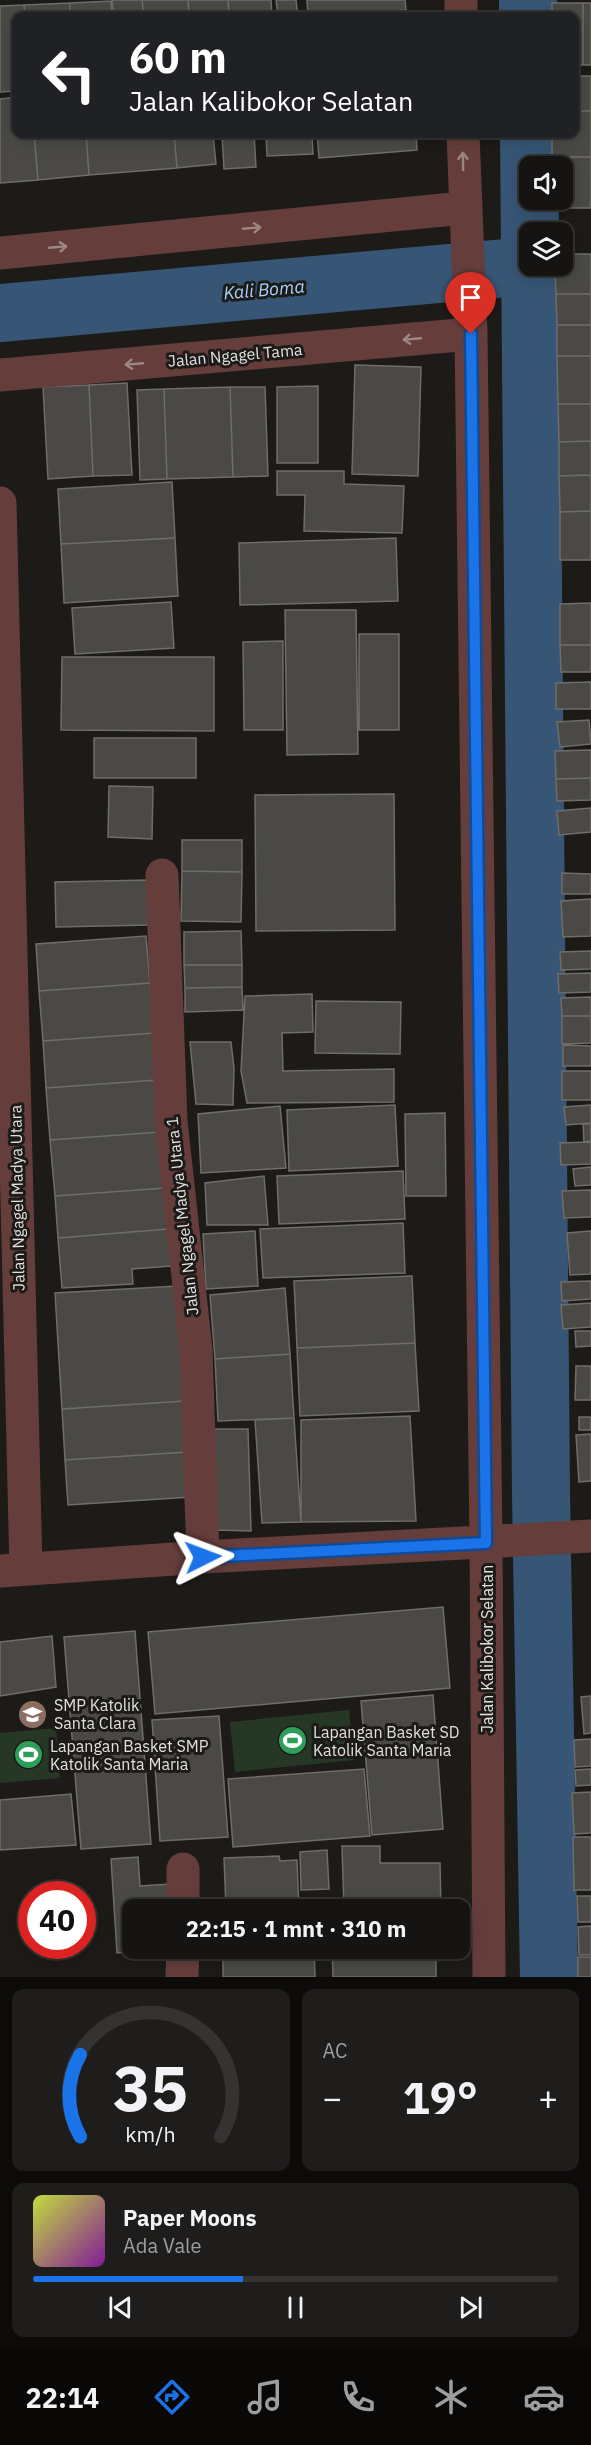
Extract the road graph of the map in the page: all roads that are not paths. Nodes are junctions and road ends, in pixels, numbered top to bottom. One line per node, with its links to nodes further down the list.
1 (463, 138): 2 (street, Jalan Kalibokor Selatan, one-way to 1)
2 (465, 219): 3 (street, one-way to 2); 4 (street, Jalan Kalibokor Selatan)
3 (0, 252)
4 (470, 325): 5 (street, Jalan Ngagel Tama, one-way to 5); 10 (street, Jalan Kalibokor Selatan)
5 (0, 375)
6 (0, 503): 8 (street, Jalan Ngagel Madya Utara)
7 (162, 875): 11 (street, Jalan Ngagel Madya Utara 1)
8 (10, 1321): 12 (street, Jalan Ngagel Madya Utara)
9 (591, 1536): 10 (street)
10 (486, 1543): 11 (street); 17 (street, Jalan Kalibokor Selatan)
11 (203, 1557): 12 (street)
12 (13, 1570)
13 (183, 1869): 14 (street)
14 (183, 1899)
15 (183, 1959): 16 (street)
16 (182, 1977)
17 (489, 1977)

